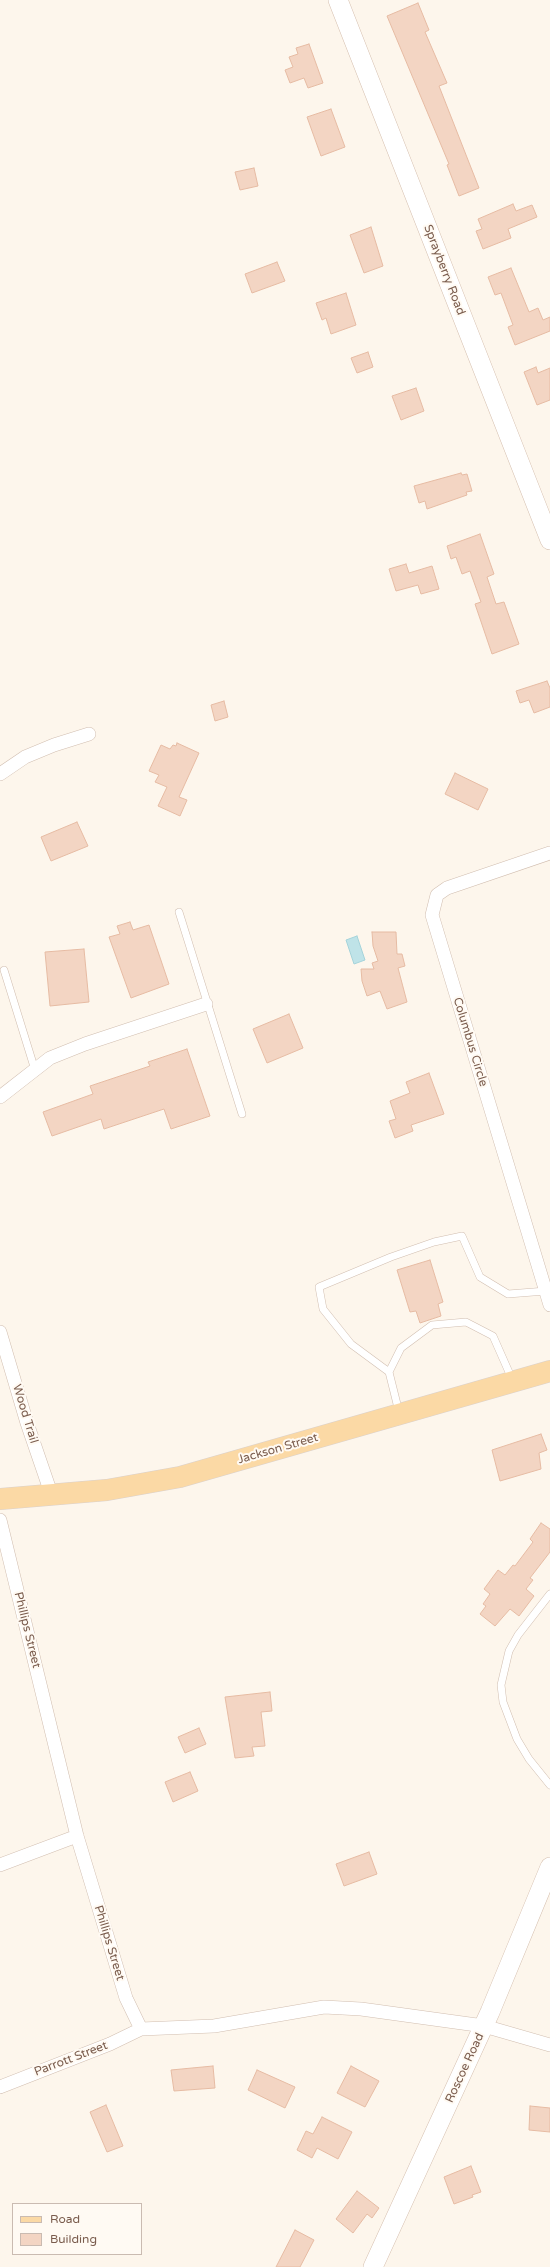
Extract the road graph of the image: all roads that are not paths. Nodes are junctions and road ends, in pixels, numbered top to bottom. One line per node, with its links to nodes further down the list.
1 (338, 0): 2 (street, Sprayberry Road)
2 (550, 540)
3 (89, 734): 4 (street)
4 (0, 774)
5 (550, 853): 12 (street, Columbus Circle)
6 (179, 912): 8 (lane)
7 (4, 970): 9 (lane)
8 (206, 1004): 9 (street); 11 (lane)
9 (36, 1070): 10 (street)
10 (0, 1097)
11 (242, 1114)
12 (546, 1291): 13 (street, Columbus Circle); 16 (lane)
13 (550, 1305)
14 (0, 1332): 19 (street, Wood Trail)
15 (550, 1371): 17 (main road, Jackson Street)
16 (389, 1372): 17 (lane); 18 (lane)
17 (513, 1381): 18 (main road, Jackson Street)
18 (399, 1414): 19 (main road, Jackson Street)
19 (52, 1496): 20 (main road, Jackson Street)
20 (0, 1499)
21 (0, 1520): 24 (street, Phillips Street)
22 (550, 1594): 23 (lane)
23 (550, 1785)
24 (77, 1836): 25 (street); 28 (street, Phillips Street)
25 (0, 1865)
26 (550, 1867): 27 (street, Roscoe Road)
27 (484, 2026): 28 (street); 29 (street); 31 (street, Roscoe Road)
28 (141, 2029): 30 (street, Parrott Street)
29 (550, 2045)
30 (0, 2087)
31 (373, 2267)

